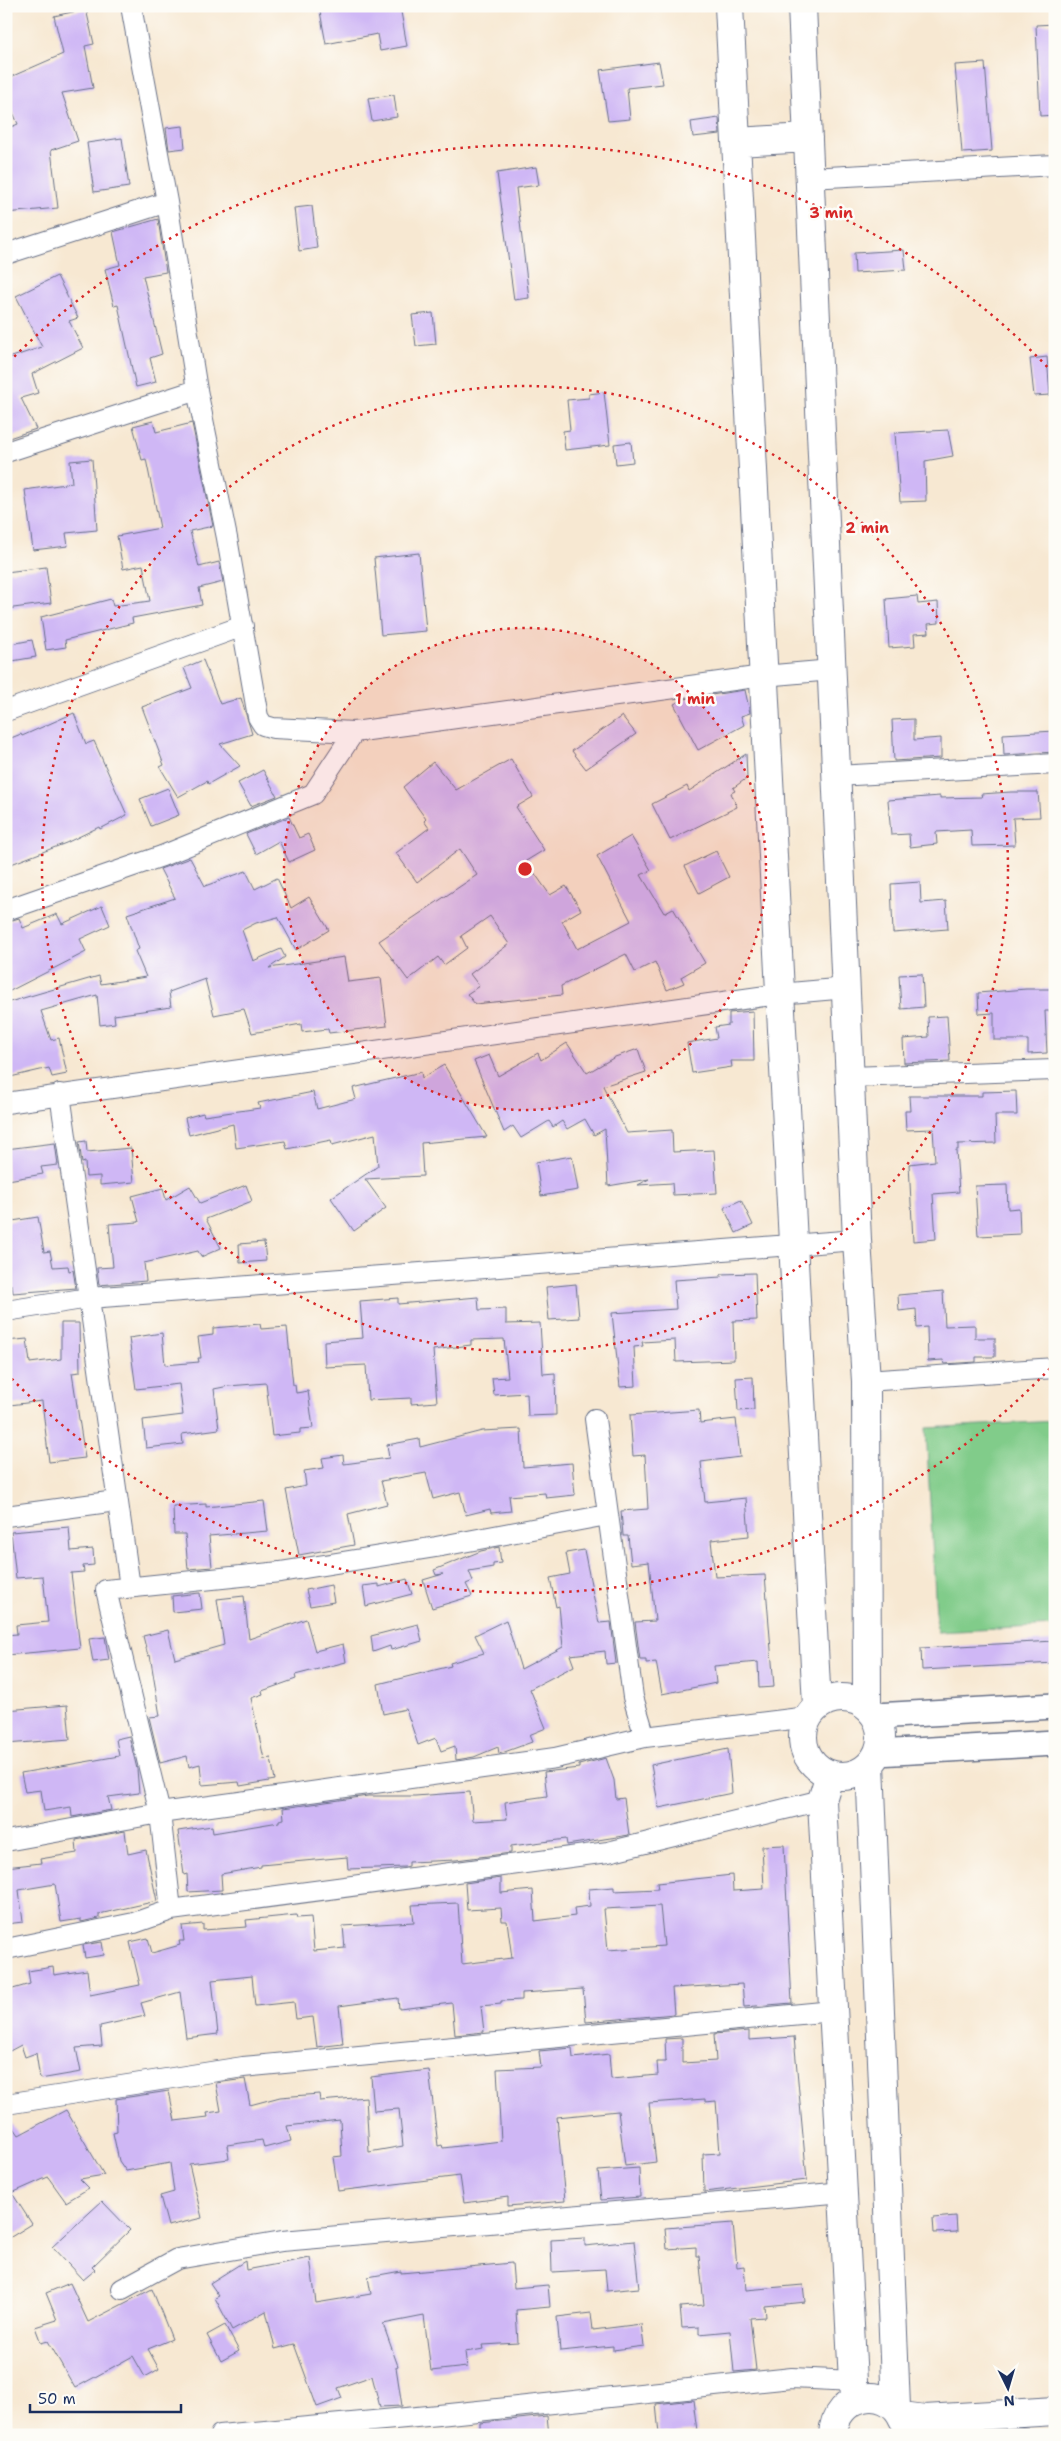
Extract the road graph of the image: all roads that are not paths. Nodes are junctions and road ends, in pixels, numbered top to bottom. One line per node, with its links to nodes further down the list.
1 (131, 6): 8 (street)
2 (729, 6): 5 (main road)
3 (802, 6): 4 (main road)
4 (808, 138): 5 (main road); 7 (main road)
5 (736, 142): 14 (main road)
6 (1055, 165): 7 (street)
7 (809, 178): 13 (main road)
8 (167, 202): 9 (street); 10 (street)
9 (6, 254)
10 (197, 390): 11 (street); 12 (street)
11 (6, 452)
12 (243, 626): 15 (street); 16 (street)
13 (832, 670): 14 (street); 18 (main road)
14 (763, 676): 16 (street); 21 (main road)
15 (6, 711)
16 (354, 732): 19 (street)
17 (1055, 764): 18 (street)
18 (836, 776): 20 (main road)
19 (6, 910)
20 (847, 988): 21 (street); 23 (main road)
21 (780, 994): 24 (street); 27 (main road)
22 (1055, 1070): 23 (street)
23 (850, 1077): 26 (main road)
24 (60, 1094): 25 (street); 28 (street)
25 (6, 1103)
26 (857, 1240): 27 (street); 31 (main road)
27 (793, 1245): 28 (street); 39 (main road)
28 (89, 1298): 29 (street); 33 (street)
29 (6, 1311)
30 (1055, 1368): 31 (street)
31 (866, 1381): 38 (main road)
32 (595, 1419): 34 (street)
33 (116, 1501): 35 (street); 36 (street)
34 (607, 1515): 36 (street); 40 (street)
35 (6, 1516)
36 (130, 1587): 45 (street)
37 (1055, 1706): 38 (street)
38 (871, 1711): 39 (main road); 42 (main road)
39 (813, 1712): 40 (street); 43 (main road)
40 (644, 1737): 45 (street)
41 (1055, 1744): 42 (street)
42 (873, 1758): 43 (main road); 55 (main road)
43 (830, 1774): 44 (main road)
44 (822, 1800): 47 (street); 49 (main road)
45 (160, 1813): 46 (street); 47 (street)
46 (6, 1841)
47 (171, 1910): 48 (street)
48 (6, 1949)
49 (833, 2011): 50 (street); 51 (main road)
50 (6, 2104)
51 (844, 2192): 52 (street); 53 (main road)
52 (122, 2289)
53 (854, 2391): 55 (main road); 56 (street); 57 (main road)
54 (1055, 2411): 55 (main road)
55 (901, 2419)
56 (220, 2435)
57 (833, 2435)

